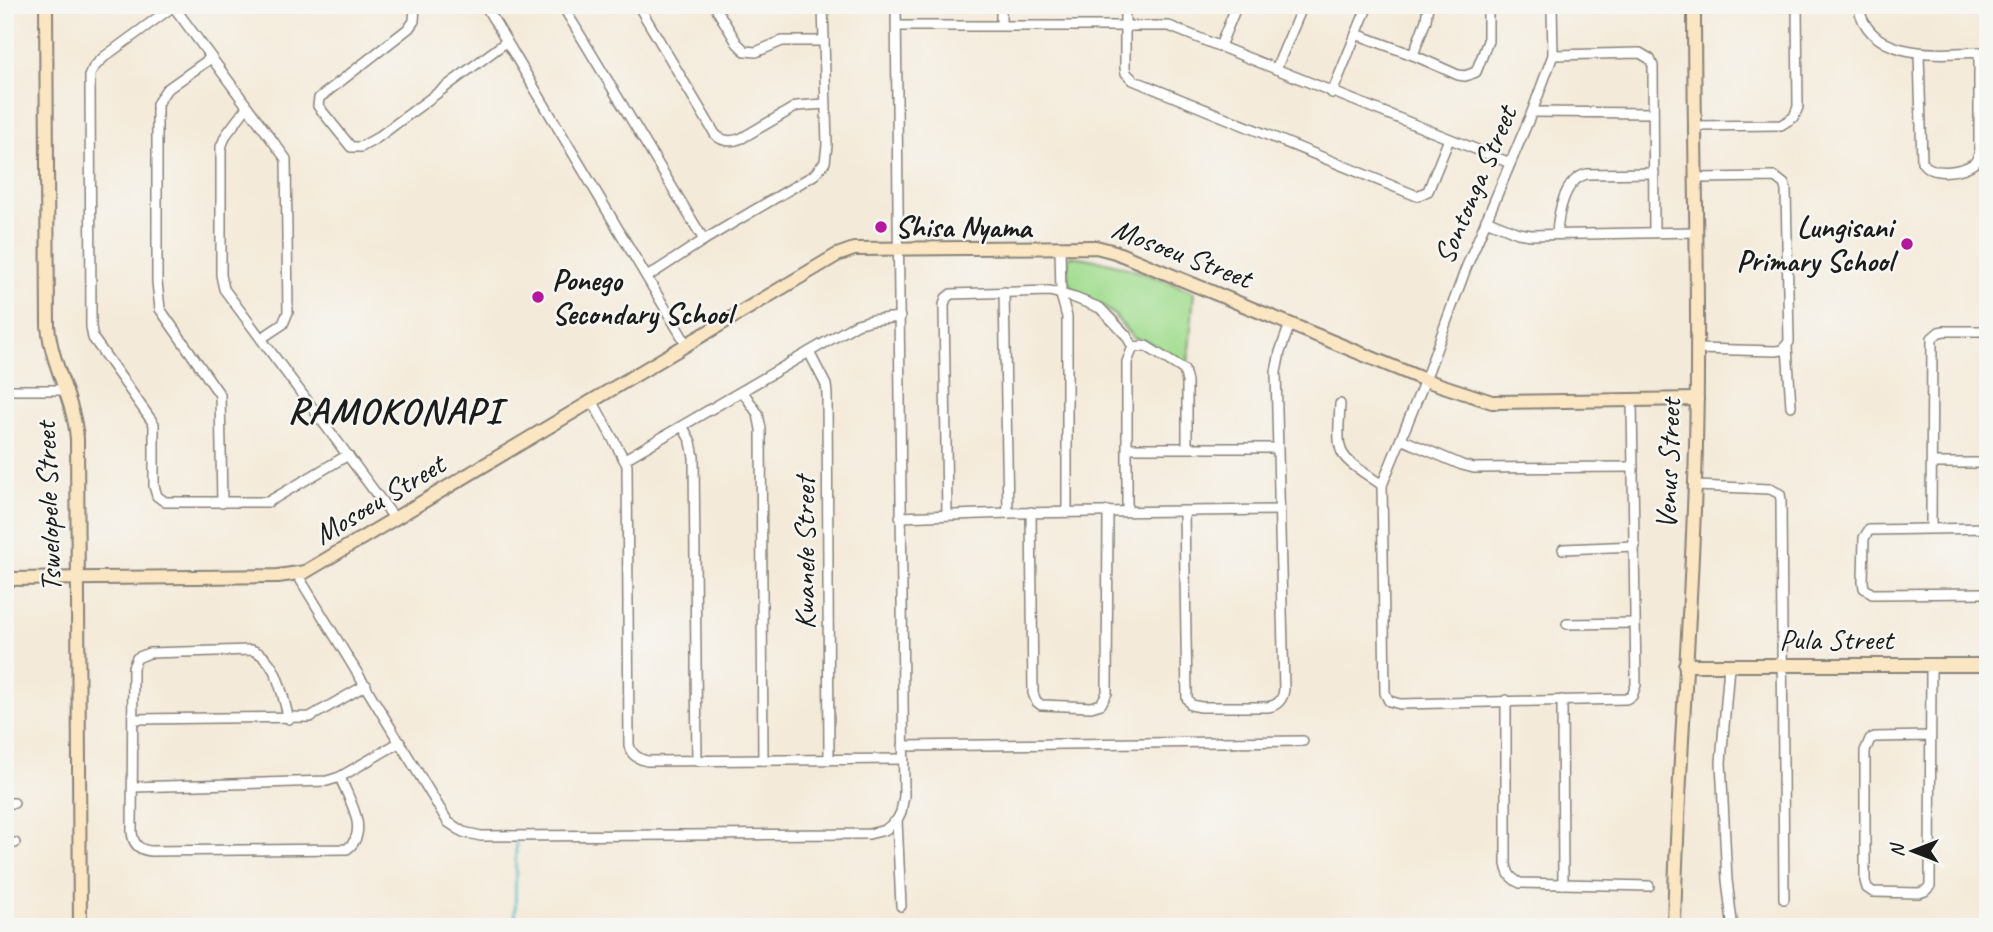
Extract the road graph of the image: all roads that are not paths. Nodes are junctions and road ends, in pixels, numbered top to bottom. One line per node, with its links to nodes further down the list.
1 (46, 5): 65 (street, Tswelopele Street)
2 (415, 5): 26 (street)
3 (485, 5): 26 (street)
4 (562, 5): 48 (street)
5 (638, 5): 35 (street)
6 (714, 5): 25 (street)
7 (823, 5): 25 (street)
8 (896, 5): 23 (street)
9 (1001, 5): 21 (street)
10 (1125, 5): 22 (street)
11 (1237, 5): 27 (street)
12 (1303, 5): 33 (street)
13 (1368, 5): 24 (street)
14 (1428, 5): 30 (street)
15 (1488, 5): 30 (street)
16 (1552, 5): 31 (street, Sontonga Street)
17 (1694, 5): 39 (street, Venus Street)
18 (1797, 5): 39 (street)
19 (1858, 5): 29 (street)
20 (174, 6): 32 (street); 84 (street)
21 (1001, 25): 22 (street); 23 (street)
22 (1125, 25): 27 (street); 40 (street)
23 (897, 26): 50 (street)
24 (1356, 34): 30 (street); 34 (street)
25 (824, 41): 35 (street)
26 (506, 42): 51 (street)
27 (1220, 47): 33 (street)
28 (1983, 52): 29 (street); 29 (street)
29 (1919, 53)
30 (1413, 55)
31 (1553, 55): 37 (street, Sontonga Street); 38 (street)
32 (211, 58): 36 (street); 84 (street)
33 (1276, 69): 34 (street)
34 (1332, 93): 40 (street)
35 (825, 104): 48 (street)
36 (247, 107): 57 (street); 57 (street)
37 (1532, 112): 38 (street); 41 (street, Sontonga Street)
38 (1653, 113): 42 (street)
39 (1695, 126): 43 (street, Venus Street)
40 (1448, 139): 41 (street)
41 (1510, 163): 44 (street, Sontonga Street)
42 (1654, 173): 45 (street); 47 (street)
43 (1695, 178): 46 (street, Venus Street); 60 (street)
44 (1486, 220): 47 (street); 63 (street, Sontonga Street)
45 (1654, 232): 46 (street); 47 (street)
46 (1696, 232): 61 (street, Venus Street)
47 (1557, 234)
48 (704, 240): 51 (street)
49 (1060, 246): 50 (street, Mosoeu Street); 53 (street); 55 (street, Mosoeu Street)
50 (899, 247): 54 (street); 58 (street, Mosoeu Street)
51 (647, 277): 58 (street)
52 (1004, 292): 53 (street); 91 (street); 92 (street)
53 (1061, 295): 59 (street); 89 (street)
54 (900, 317): 62 (street); 93 (street)
55 (1290, 324): 63 (street, Mosoeu Street); 76 (street)
56 (1988, 334): 79 (street)
57 (262, 338): 77 (street)
58 (687, 345): 69 (street, Mosoeu Street)
59 (1133, 347): 74 (street); 75 (street)
60 (1787, 347): 61 (street); 71 (street)
61 (1697, 349): 67 (street, Venus Street)
62 (810, 352): 66 (street); 119 (street, Kwanele Street)
63 (1425, 380): 68 (street, Mosoeu Street); 73 (street, Sontonga Street)
64 (5, 390): 65 (street)
65 (65, 390): 100 (street, Tswelopele Street)
66 (743, 392): 72 (street); 121 (street)
67 (1697, 399): 68 (street, Mosoeu Street); 83 (street, Venus Street)
68 (1632, 401): 81 (street)
69 (593, 402): 78 (street); 94 (street, Mosoeu Street)
70 (1340, 404): 82 (street)
71 (1791, 406)
72 (683, 427): 78 (street); 122 (street)
73 (1401, 439): 81 (street); 82 (street, Sontonga Street)
74 (1187, 447): 75 (street); 76 (street)
75 (1128, 448): 87 (street)
76 (1277, 448): 85 (street)
77 (348, 455): 84 (street); 94 (street)
78 (625, 459): 122 (street)
79 (1931, 463): 80 (street); 95 (street)
80 (1988, 463)
81 (1633, 467): 97 (street)
82 (1382, 485): 111 (street)
83 (1695, 486): 106 (street, Venus Street); 109 (street)
84 (222, 503)
85 (1279, 510): 90 (street); 90 (street)
86 (1108, 511): 87 (street); 88 (street); 89 (street)
87 (1127, 511): 90 (street)
88 (1031, 512): 89 (street); 91 (street)
89 (1066, 512)
90 (1184, 512)
91 (1008, 513): 92 (street)
92 (947, 514): 93 (street)
93 (900, 517): 118 (street)
94 (395, 519): 99 (street, Mosoeu Street)
95 (1931, 528): 96 (street); 102 (street)
96 (1988, 528)
97 (1635, 546): 98 (street); 103 (street)
98 (1563, 549)
99 (298, 574): 100 (street, Mosoeu Street); 110 (street)
100 (78, 578): 101 (street, Mosoeu Street); 132 (street, Tswelopele Street)
101 (5, 579)
102 (1988, 593)
103 (1635, 623): 104 (street); 112 (street)
104 (1567, 624)
105 (1988, 664): 107 (street, Pula Street)
106 (1685, 665): 108 (street, Pula Street); 131 (street, Venus Street)
107 (1931, 665): 109 (street, Pula Street); 115 (street)
108 (1728, 666): 109 (street, Pula Street); 130 (street)
109 (1783, 666): 128 (street)
110 (366, 685): 114 (street); 117 (street)
111 (1506, 700): 112 (street); 126 (street)
112 (1562, 700): 126 (street)
113 (134, 719): 114 (street); 114 (street); 124 (street)
114 (289, 719)
115 (1930, 736): 115 (street)
116 (1303, 741): 118 (street)
117 (400, 742): 123 (street); 125 (street)
118 (903, 746): 120 (street)
119 (829, 759): 120 (street); 121 (street)
120 (903, 759): 125 (street)
121 (763, 760): 122 (street)
122 (696, 761)
123 (340, 777): 124 (street); 124 (street)
124 (133, 787)
125 (897, 820): 129 (street)
126 (1563, 884): 127 (street)
127 (1648, 886)
128 (1784, 899)
129 (901, 906)
130 (1732, 922)
131 (1674, 925)
132 (80, 927)

